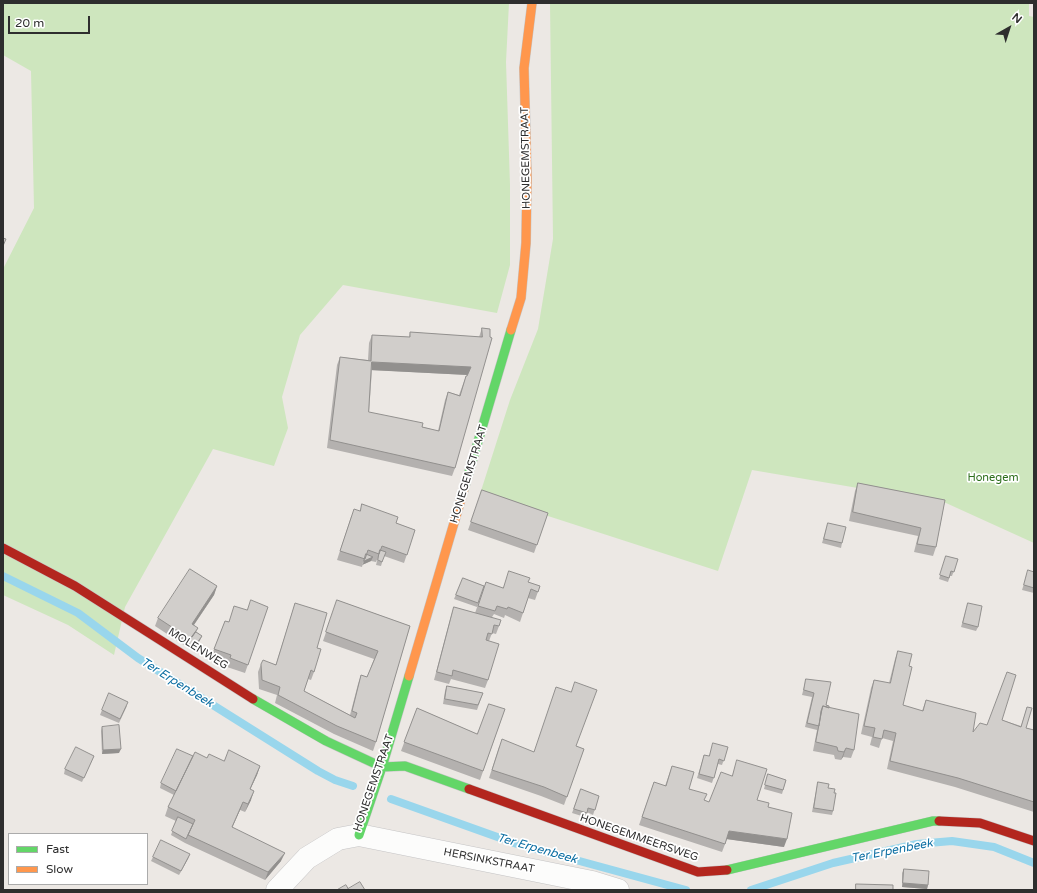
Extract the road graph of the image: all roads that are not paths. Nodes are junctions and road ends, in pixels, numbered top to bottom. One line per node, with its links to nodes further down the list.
1 (532, 3): 3 (street, HONEGEMSTRAAT)
2 (3, 548): 3 (street, MOLENWEG)
3 (382, 767): 4 (street, HONEGEMSTRAAT); 5 (street, HONEGEMMEERSWEG)
4 (359, 835): 6 (street, HONEGEMSTRAAT); 7 (street, HERSINKSTRAAT)
5 (1034, 841)
6 (277, 890)
7 (618, 890)

